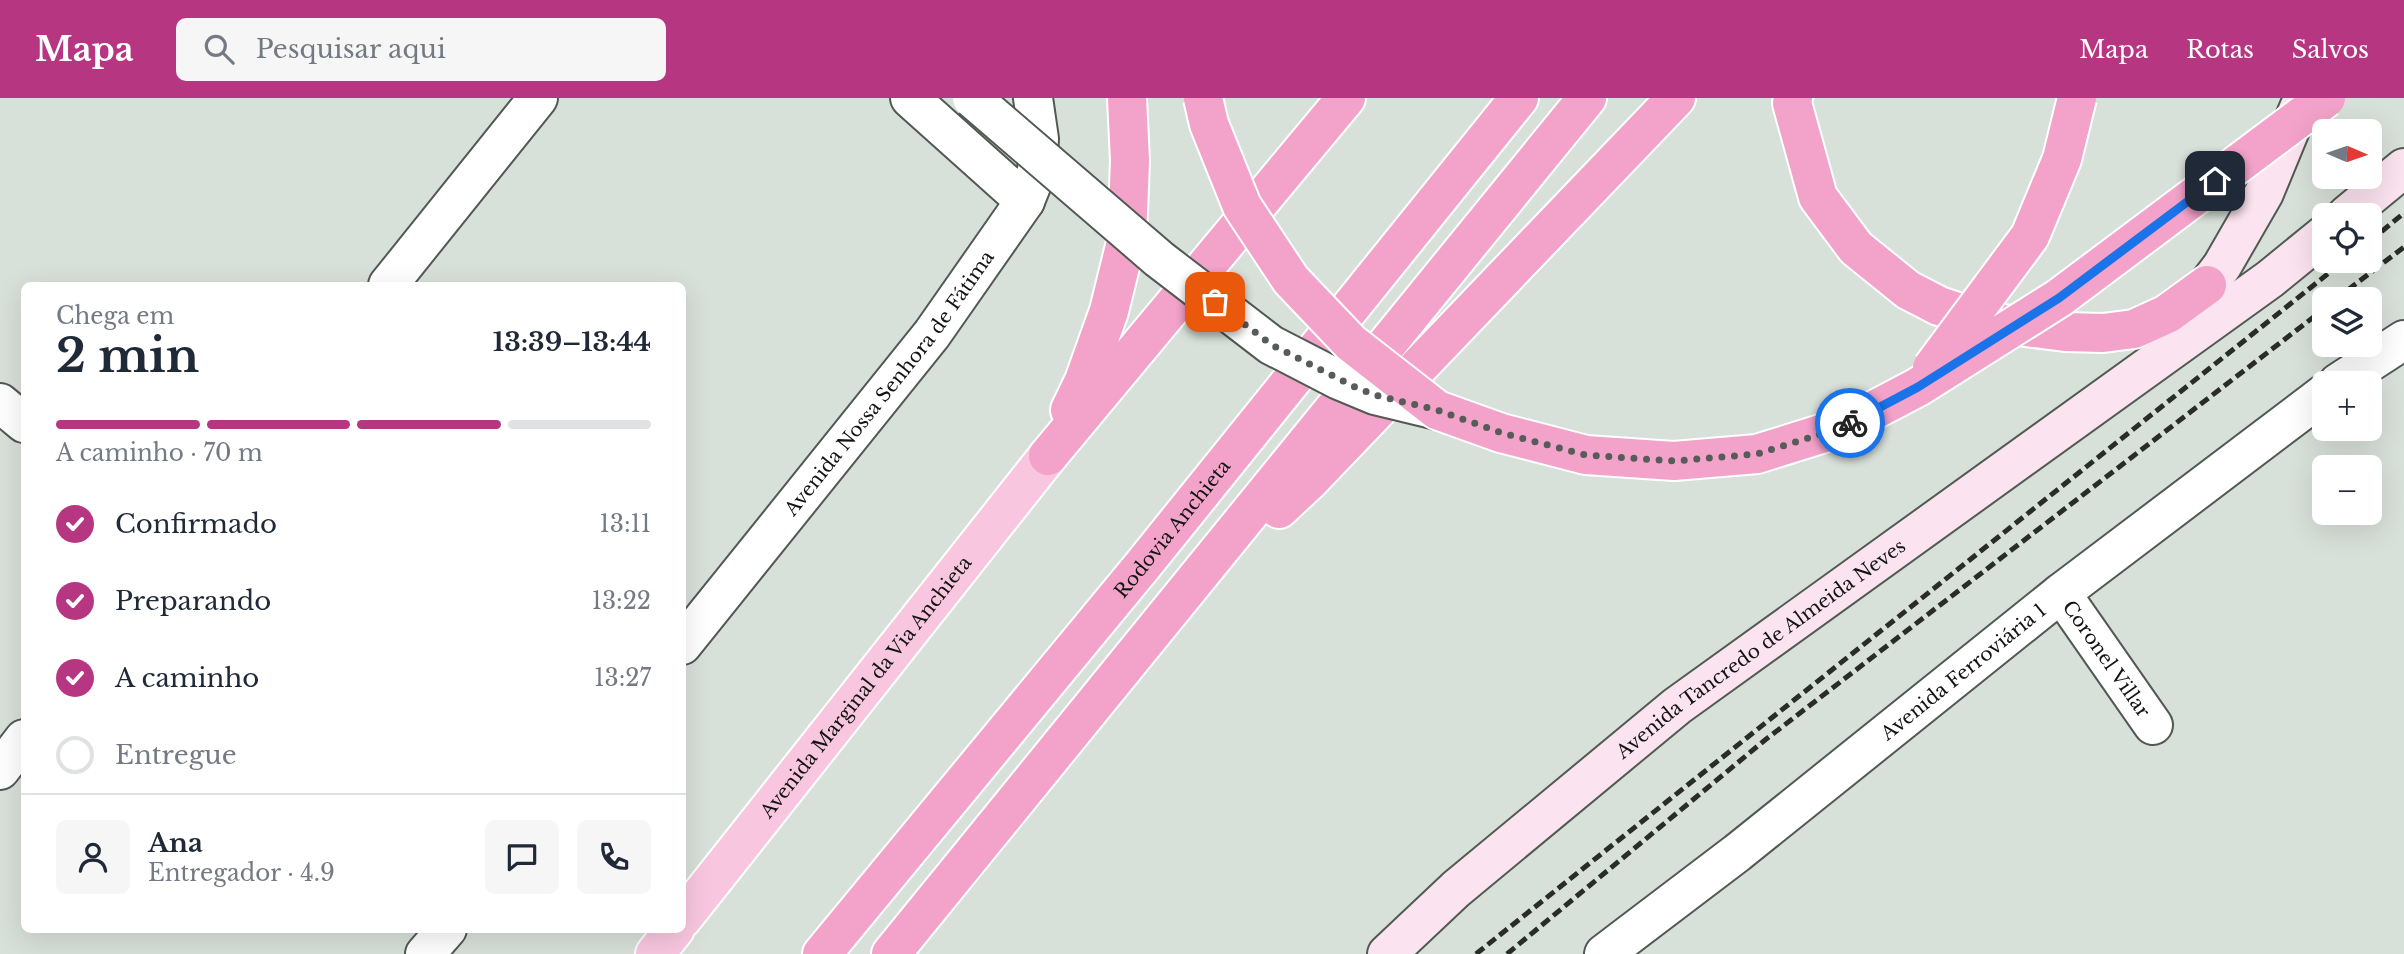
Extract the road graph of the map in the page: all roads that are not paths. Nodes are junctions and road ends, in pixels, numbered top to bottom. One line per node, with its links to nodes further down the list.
1 (538, 98): 19 (street)
2 (910, 98): 16 (street)
3 (972, 98): 28 (street, bridge)
4 (1033, 98): 16 (street, Avenida Nossa Senhora de Fátima)
5 (1127, 98): 30 (highway)
6 (1203, 98): 28 (highway, bridge)
7 (1346, 98): 30 (highway)
8 (1519, 98): 42 (highway, Rodovia Anchieta)
9 (1587, 98): 32 (highway)
10 (1676, 98): 32 (highway)
11 (1793, 98): 21 (highway)
12 (2077, 98): 25 (highway, bridge)
13 (2303, 98): 20 (main road, Avenida Tancredo de Almeida Neves)
14 (2326, 98): 25 (highway, bridge)
15 (2404, 168): 17 (main road)
16 (1025, 201): 33 (street, Avenida Nossa Senhora de Fátima)
17 (2362, 203)
18 (2312, 244): 23 (main road, Avenida Tancredo de Almeida Neves)
19 (390, 282)
20 (2207, 285): 21 (highway); 23 (main road, Avenida Tancredo de Almeida Neves)
21 (2134, 329): 23 (main road)
22 (2398, 357): 24 (street)
23 (2149, 365): 44 (main road, Avenida Tancredo de Almeida Neves)
24 (2366, 371)
25 (1918, 387): 28 (highway, bridge)
26 (0, 403): 29 (street)
27 (2312, 403): 31 (street, Avenida Ferroviária 1)
28 (1437, 410)
29 (21, 420)
30 (1048, 456): 37 (main road, Avenida Marginal da Via Anchieta)
31 (2061, 593): 34 (street, Coronel Villar); 45 (street, Avenida Ferroviária 1)
32 (1168, 613): 43 (highway)
33 (686, 640)
34 (2153, 724)
35 (21, 743): 36 (street)
36 (0, 770)
37 (686, 914)
38 (443, 933): 40 (street)
39 (672, 933): 41 (main road)
40 (425, 954)
41 (655, 954)
42 (822, 954)
43 (891, 954)
44 (1387, 954)
45 (1604, 954)

